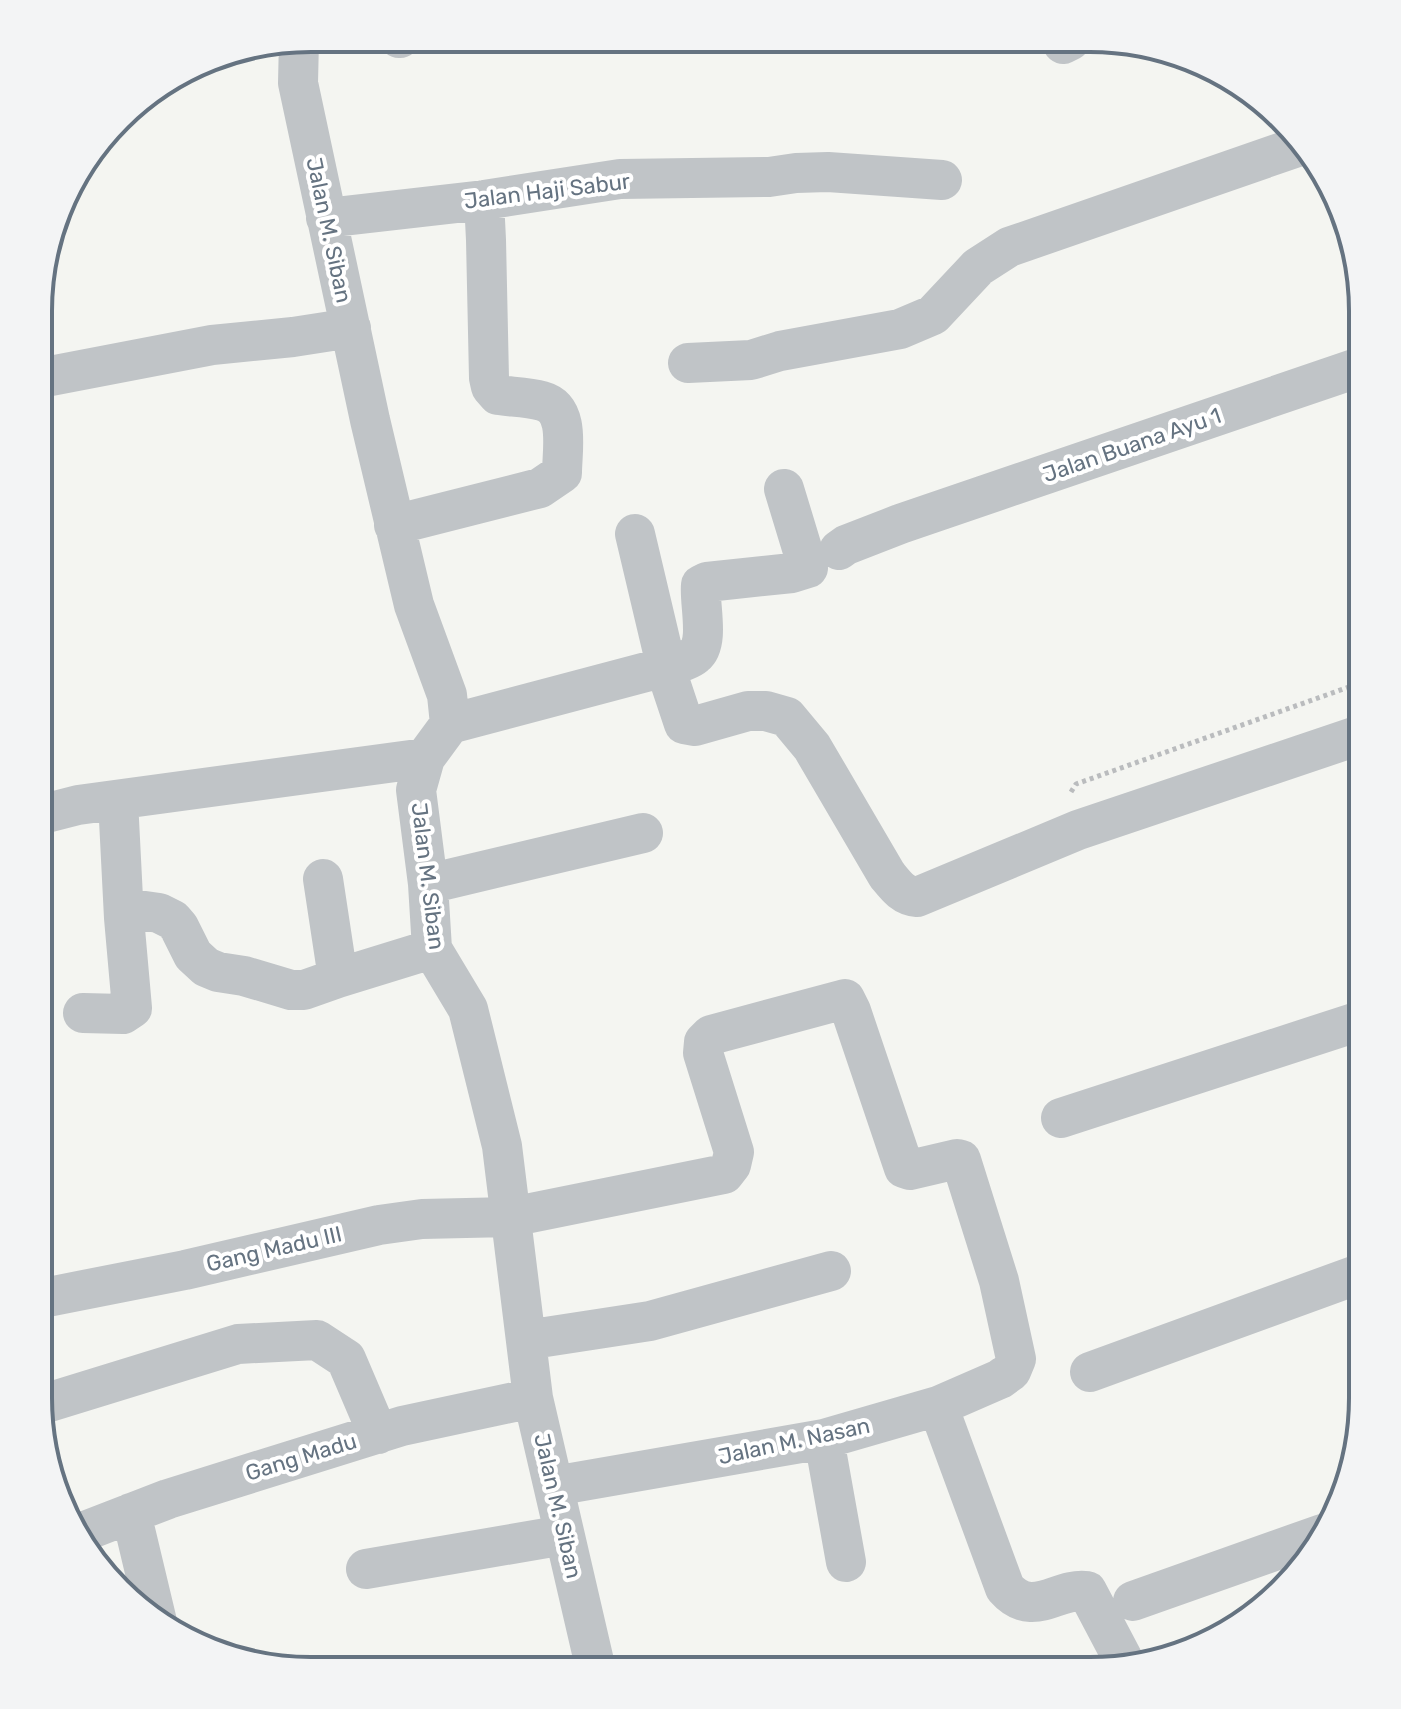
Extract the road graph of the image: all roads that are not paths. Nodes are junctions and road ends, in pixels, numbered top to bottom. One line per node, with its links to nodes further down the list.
1 (299, 53): 5 (street, Jalan M. Siban)
2 (1292, 149): 7 (street)
3 (942, 180): 4 (street, Jalan Haji Sabur)
4 (484, 200): 5 (street, Jalan Haji Sabur); 11 (street)
5 (326, 218): 6 (street, Jalan M. Siban)
6 (351, 328): 9 (street); 11 (street, Jalan M. Siban)
7 (688, 363)
8 (1349, 371): 13 (street, Jalan Buana Ayu 1)
9 (52, 376)
10 (784, 489): 14 (street)
11 (394, 525): 15 (street, Jalan M. Siban)
12 (635, 534): 14 (street)
13 (839, 550)
14 (665, 667): 15 (street); 16 (street)
15 (450, 724): 17 (street, Jalan M. Siban)
16 (1349, 739)
17 (425, 758): 18 (street); 22 (street, Jalan M. Siban)
18 (118, 800): 19 (street); 23 (street)
19 (52, 812)
20 (643, 833): 22 (street)
21 (323, 879): 25 (street)
22 (428, 884): 24 (street, Jalan M. Siban)
23 (124, 908): 25 (street); 26 (street)
24 (432, 949): 25 (street); 29 (street, Jalan M. Siban)
25 (338, 978)
26 (83, 1013)
27 (1348, 1025): 28 (street)
28 (1061, 1118)
29 (511, 1217): 32 (street, Gang Madu III); 33 (street, Jalan M. Siban); 34 (street, Gang Madu III)
30 (831, 1271): 33 (street)
31 (1348, 1278): 35 (street)
32 (52, 1296)
33 (526, 1340): 36 (street, Jalan M. Siban)
34 (1016, 1359): 38 (street, Jalan M. Nasan)
35 (1090, 1372)
36 (533, 1398): 39 (street, Gang Madu); 41 (street, Jalan M. Siban)
37 (52, 1401): 39 (street)
38 (938, 1406): 40 (street, Jalan M. Nasan); 50 (street)
39 (378, 1434): 42 (street, Gang Madu)
40 (824, 1439): 41 (street, Jalan M. Nasan); 46 (street)
41 (554, 1486): 44 (street, Jalan M. Siban)
42 (131, 1513): 43 (street, Gang Madu); 49 (street)
43 (89, 1530)
44 (564, 1535): 47 (street); 51 (street, Jalan M. Siban)
45 (1306, 1540): 48 (street)
46 (846, 1562)
47 (366, 1569)
48 (1133, 1601)
49 (152, 1602)
50 (1121, 1655)
51 (593, 1656)

